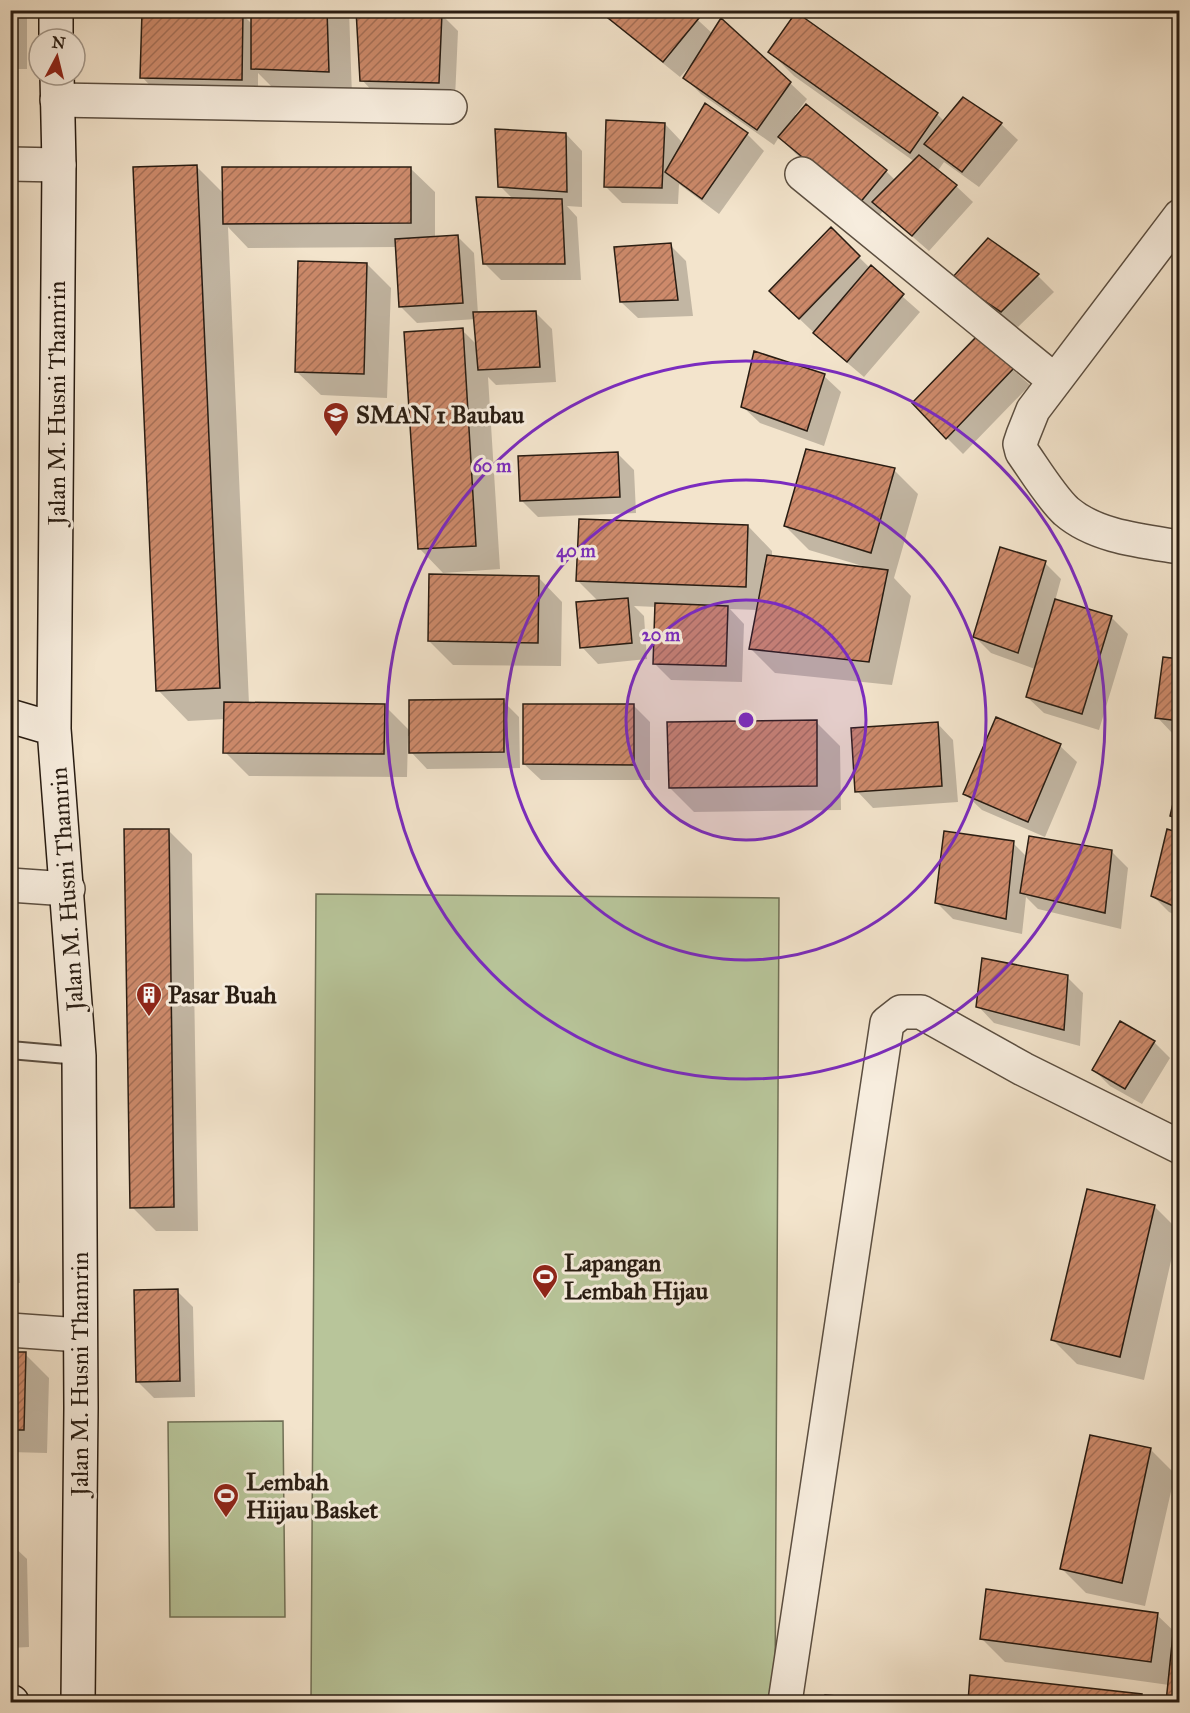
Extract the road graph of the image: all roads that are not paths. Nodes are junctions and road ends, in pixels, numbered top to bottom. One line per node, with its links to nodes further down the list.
1 (56, 10): 2 (street)
2 (56, 27)
3 (57, 88): 4 (street); 6 (street, Jalan M. Husni Thamrin)
4 (450, 106)
5 (10, 164): 6 (street)
6 (59, 165): 12 (street, Jalan M. Husni Thamrin)
7 (801, 174): 9 (street)
8 (1179, 216): 9 (street)
9 (1054, 380): 10 (street)
10 (1179, 547)
11 (10, 716): 12 (street)
12 (54, 729): 14 (street, Jalan M. Husni Thamrin)
13 (10, 885): 14 (street)
14 (68, 889): 16 (street, Jalan M. Husni Thamrin)
15 (10, 1050): 16 (lane)
16 (79, 1056): 19 (street, Jalan M. Husni Thamrin)
17 (1179, 1147): 21 (street)
18 (10, 1330): 19 (street)
19 (80, 1335): 20 (street, Jalan M. Husni Thamrin)
20 (78, 1702)
21 (785, 1702)

